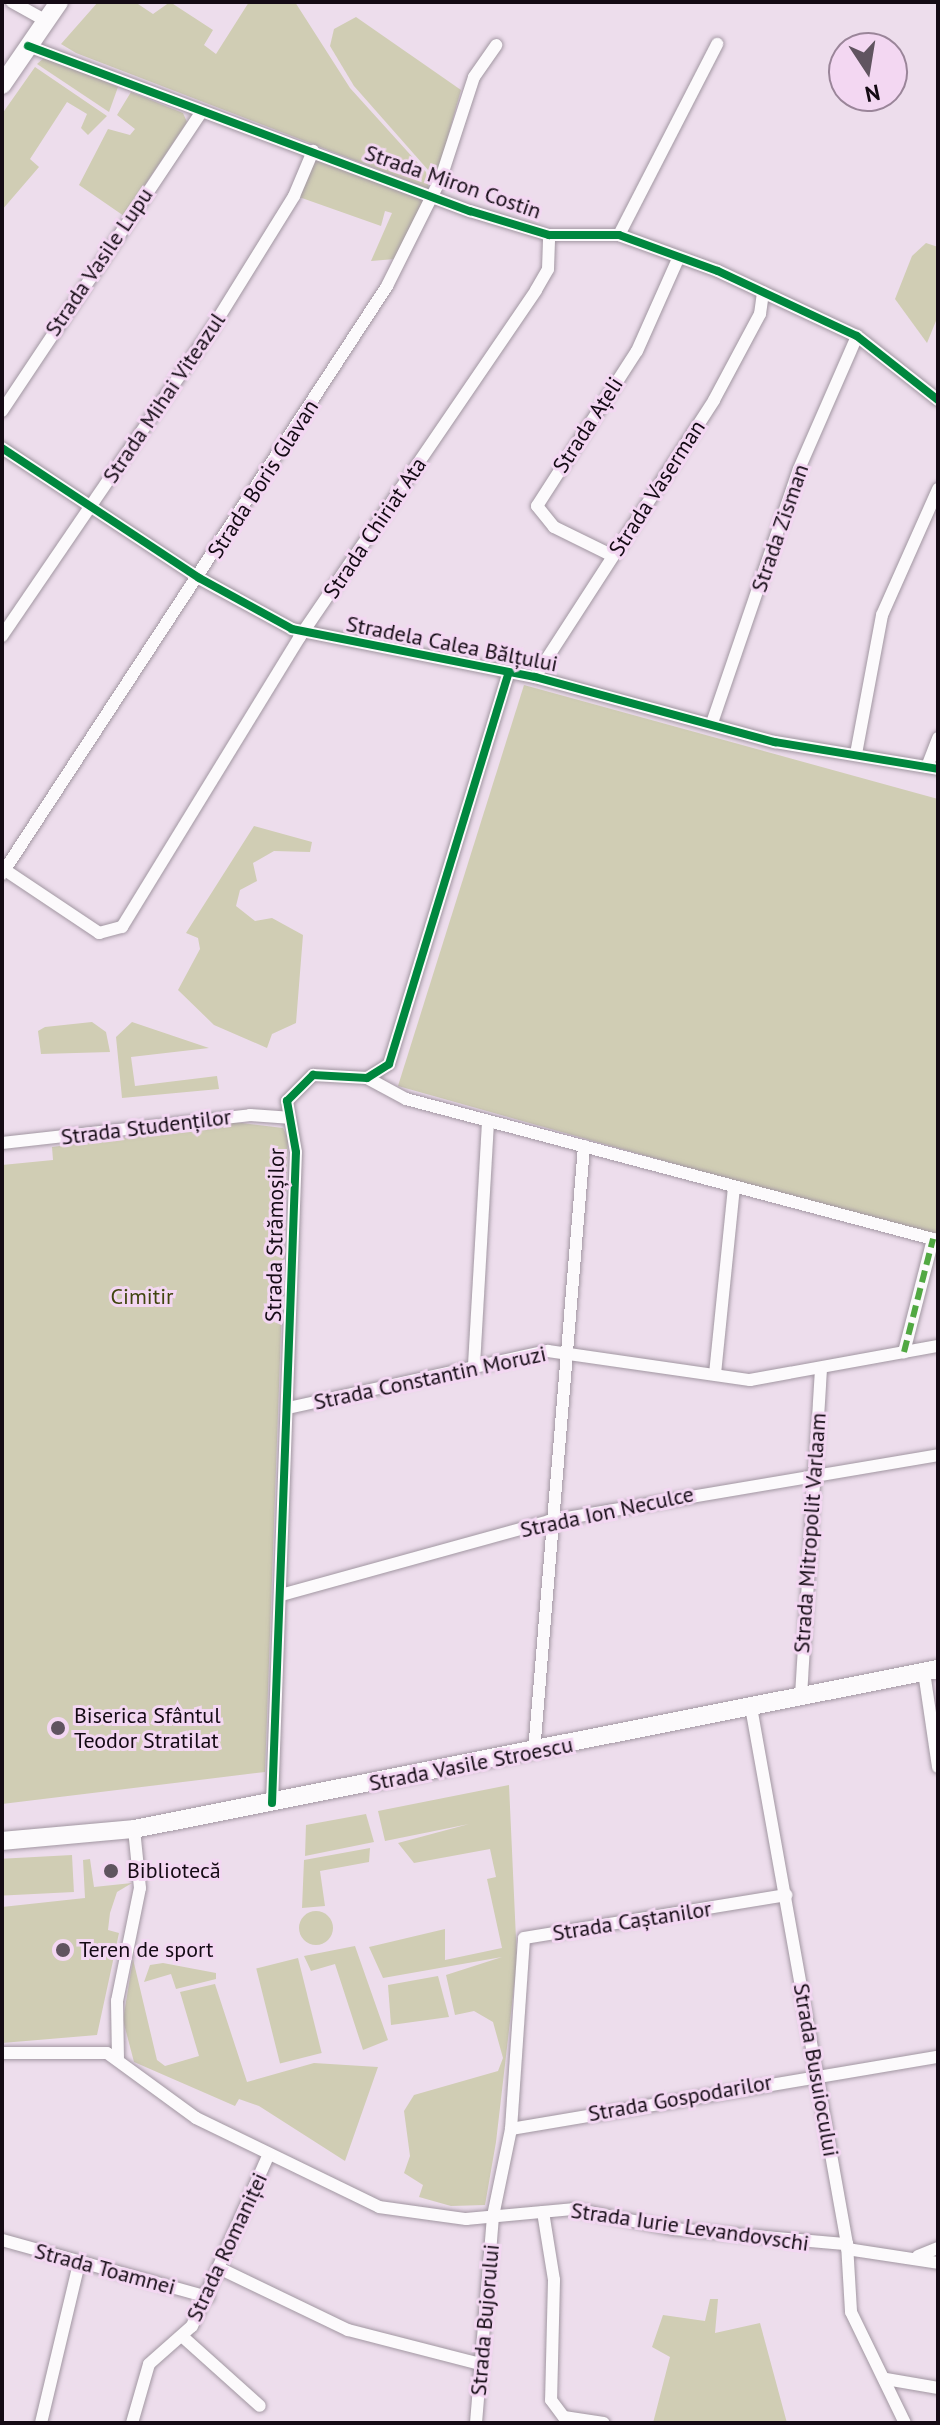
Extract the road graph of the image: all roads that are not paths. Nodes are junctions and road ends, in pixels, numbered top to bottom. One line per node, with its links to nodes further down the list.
1 (12, 2): 3 (street)
2 (59, 2): 3 (main road)
3 (46, 21): 6 (main road)
4 (717, 44): 12 (street)
5 (496, 45): 10 (street, Strada Boris Glavan)
6 (28, 46): 7 (main road); 8 (street, Strada Miron Costin)
7 (2, 85)
8 (200, 114): 9 (street, Strada Miron Costin); 17 (street, Strada Vasile Lupu)
9 (313, 151): 10 (street, Strada Miron Costin); 20 (street, Strada Mihai Viteazul)
10 (432, 195): 11 (street, Strada Miron Costin); 22 (street, Strada Boris Glavan)
11 (549, 235): 12 (street, Strada Miron Costin); 23 (street, Strada Chiriat Ata)
12 (619, 235): 13 (street, Strada Miron Costin)
13 (678, 259): 14 (street, Strada Miron Costin); 21 (street, Strada Ațeli)
14 (763, 292): 15 (street, Strada Miron Costin); 21 (street, Strada Vaserman)
15 (857, 336): 16 (street, Strada Miron Costin); 27 (street, Strada Zisman)
16 (938, 400)
17 (2, 411)
18 (2, 448): 20 (street, Stradela Calea Bălțului)
19 (938, 489): 29 (street)
20 (91, 508): 22 (street, Stradela Calea Bălțului); 24 (street, Strada Mihai Viteazul)
21 (613, 556): 26 (street, Strada Vaserman)
22 (199, 578): 23 (street, Stradela Calea Bălțului); 31 (street, Strada Boris Glavan)
23 (307, 633): 25 (street, Stradela Calea Bălțului); 31 (street, Strada Chiriat Ata)
24 (2, 636)
25 (508, 674): 26 (street, Stradela Calea Bălțului); 32 (street)
26 (535, 677): 27 (street, Stradela Calea Bălțului)
27 (712, 723): 29 (street, Stradela Calea Bălțului)
28 (938, 738): 30 (street)
29 (856, 754): 30 (street, Stradela Calea Bălțului)
30 (932, 768)
31 (3, 870)
32 (367, 1078): 33 (street, Strada Strămoșilor); 34 (street)
33 (289, 1118): 35 (street, Strada Studenților); 44 (street, Strada Strămoșilor)
34 (488, 1121): 36 (street); 41 (street)
35 (2, 1143)
36 (584, 1146): 37 (street); 39 (street)
37 (734, 1188): 40 (street); 43 (street)
38 (938, 1346): 40 (street, Strada Constantin Moruzi)
39 (569, 1352): 41 (street, Strada Constantin Moruzi); 43 (street, Strada Constantin Moruzi); 47 (street)
40 (904, 1352): 42 (street, Strada Constantin Moruzi)
41 (474, 1365): 44 (street, Strada Constantin Moruzi)
42 (821, 1369): 43 (street, Strada Constantin Moruzi); 46 (street, Strada Mitropolit Varlaam)
43 (715, 1374)
44 (288, 1408): 48 (street, Strada Strămoșilor)
45 (938, 1455): 46 (street, Strada Ion Neculce)
46 (816, 1476): 47 (street, Strada Ion Neculce); 50 (street, Strada Mitropolit Varlaam)
47 (549, 1521): 48 (street, Strada Ion Neculce); 52 (street)
48 (281, 1595): 54 (street, Strada Strămoșilor)
49 (931, 1671): 50 (main road, Strada Vasile Stroescu); 53 (street)
50 (801, 1696): 51 (main road, Strada Vasile Stroescu)
51 (751, 1707): 52 (main road, Strada Vasile Stroescu); 57 (street, Strada Busuiocului)
52 (534, 1752): 54 (main road, Strada Vasile Stroescu)
53 (938, 1767)
54 (272, 1803): 55 (main road, Strada Vasile Stroescu)
55 (134, 1829): 56 (main road, Strada Vasile Stroescu); 60 (street)
56 (2, 1841)
57 (786, 1895): 61 (street, Strada Busuiocului); 62 (street, Strada Caștanilor)
58 (2, 2053): 60 (street, Strada Iurie Levandovschi)
59 (938, 2057): 61 (street, Strada Gospodarilor)
60 (118, 2059): 63 (street, Strada Iurie Levandovschi)
61 (815, 2074): 62 (street, Strada Gospodarilor); 67 (street, Strada Busuiocului)
62 (511, 2129): 65 (street)
63 (268, 2156): 65 (street, Strada Iurie Levandovschi); 72 (street, Strada Romaniței)
64 (543, 2212): 65 (street, Strada Iurie Levandovschi); 67 (street, Strada Iurie Levandovschi); 82 (street)
65 (493, 2216): 75 (street, Strada Bujorului)
66 (2, 2240): 70 (street, Strada Toamnei)
67 (847, 2246): 69 (street, Strada Iurie Levandovschi); 76 (street, Strada Busuiocului)
68 (938, 2248): 69 (street)
69 (918, 2256): 71 (street, Strada Iurie Levandovschi)
70 (79, 2263): 73 (street, Strada Toamnei); 79 (street)
71 (938, 2263)
72 (221, 2269): 73 (street, Strada Romaniței); 75 (street)
73 (208, 2297): 74 (street, Strada Romaniței)
74 (183, 2337): 78 (street, Strada Romaniței); 80 (street, Strada Romaniței)
75 (480, 2364): 81 (street, Strada Bujorului)
76 (886, 2379): 77 (street); 83 (street, Strada Busuiocului)
77 (938, 2388)
78 (260, 2406)
79 (41, 2423)
80 (132, 2423)
81 (476, 2423)
82 (604, 2423)
83 (905, 2423)

